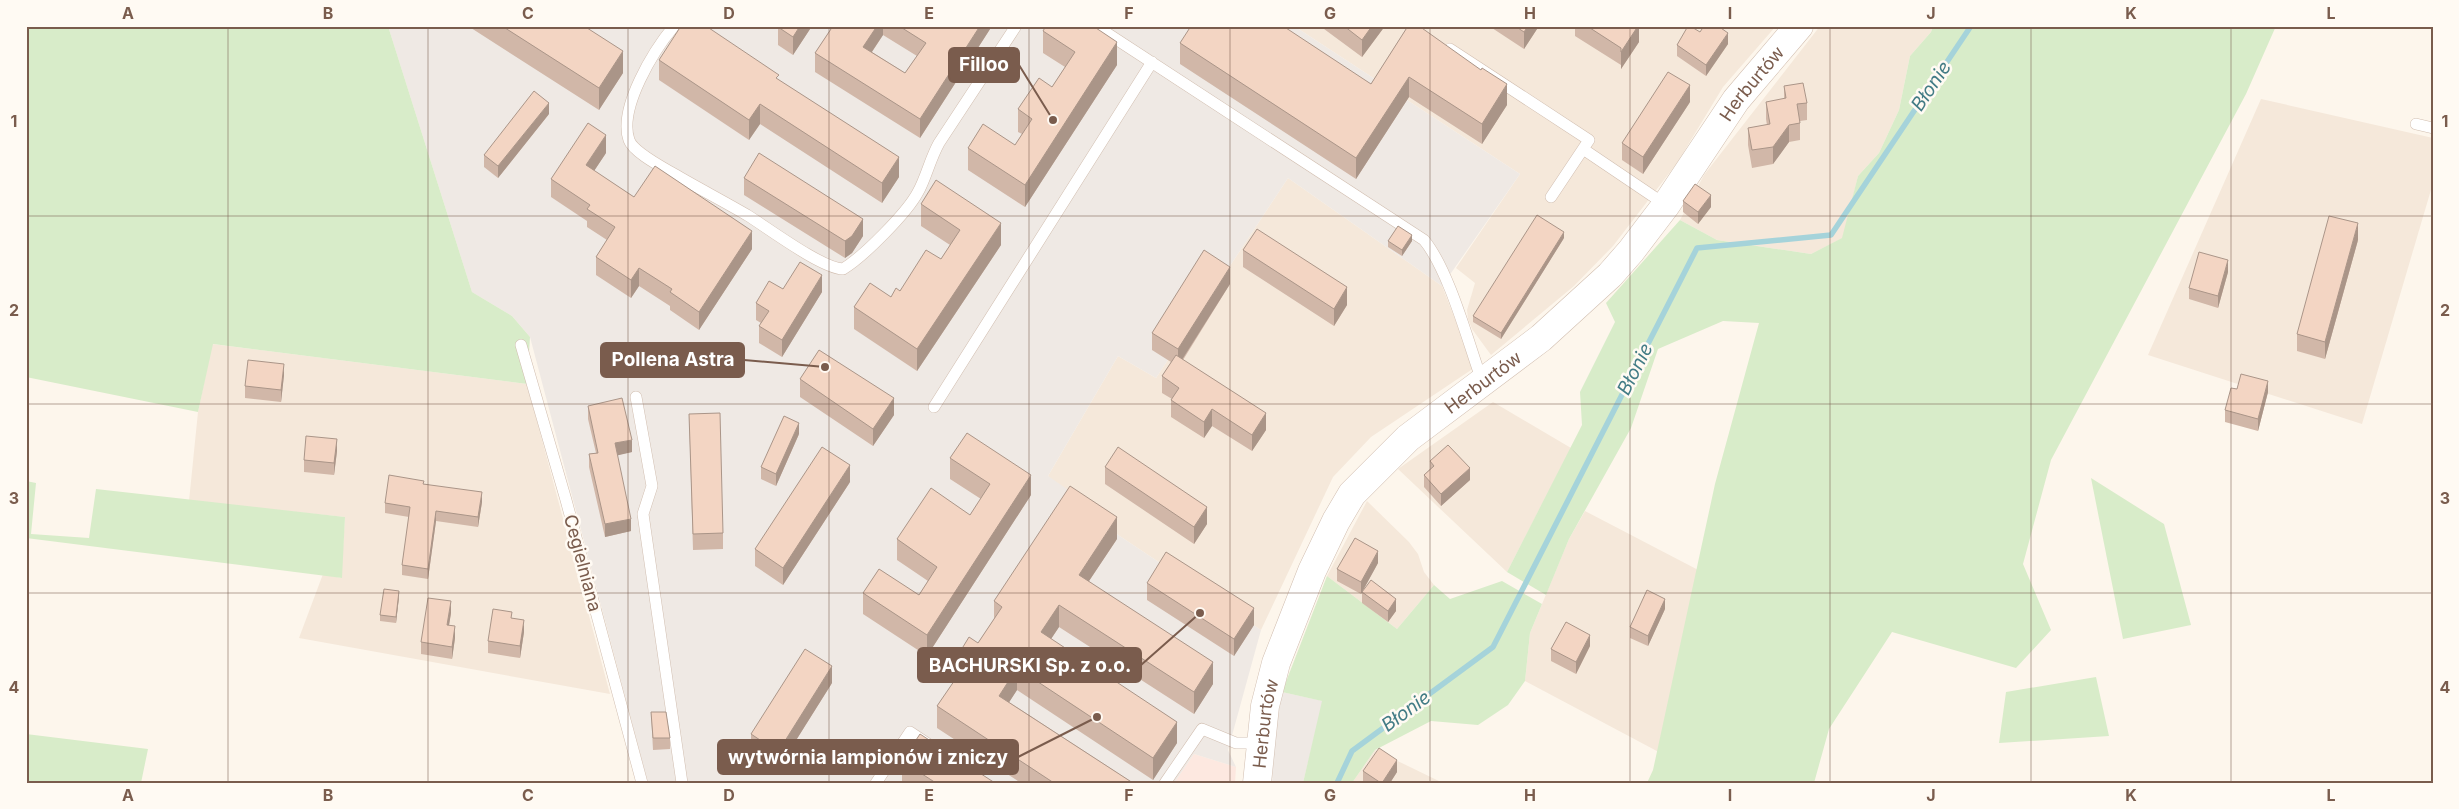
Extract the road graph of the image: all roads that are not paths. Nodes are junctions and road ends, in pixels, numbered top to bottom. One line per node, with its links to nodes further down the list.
1 (674, 26): 2 (lane)
2 (1016, 26)
3 (1096, 26): 6 (lane)
4 (1799, 26): 11 (street, Herburtów)
5 (1440, 42): 9 (lane)
6 (1152, 62): 13 (lane); 15 (lane)
7 (2416, 124): 8 (lane)
8 (2433, 128)
9 (1583, 149): 10 (lane); 11 (lane)
10 (1551, 197)
11 (1666, 204): 13 (street, Herburtów)
12 (521, 345): 18 (lane, Cegielniana)
13 (1482, 383): 16 (street, Herburtów)
14 (636, 398): 19 (lane)
15 (934, 407)
16 (1261, 743): 21 (lane); 22 (street, Herburtów)
17 (941, 752): 20 (lane)
18 (642, 783)
19 (682, 783)
20 (876, 783)
21 (1165, 783)
22 (1257, 783)

